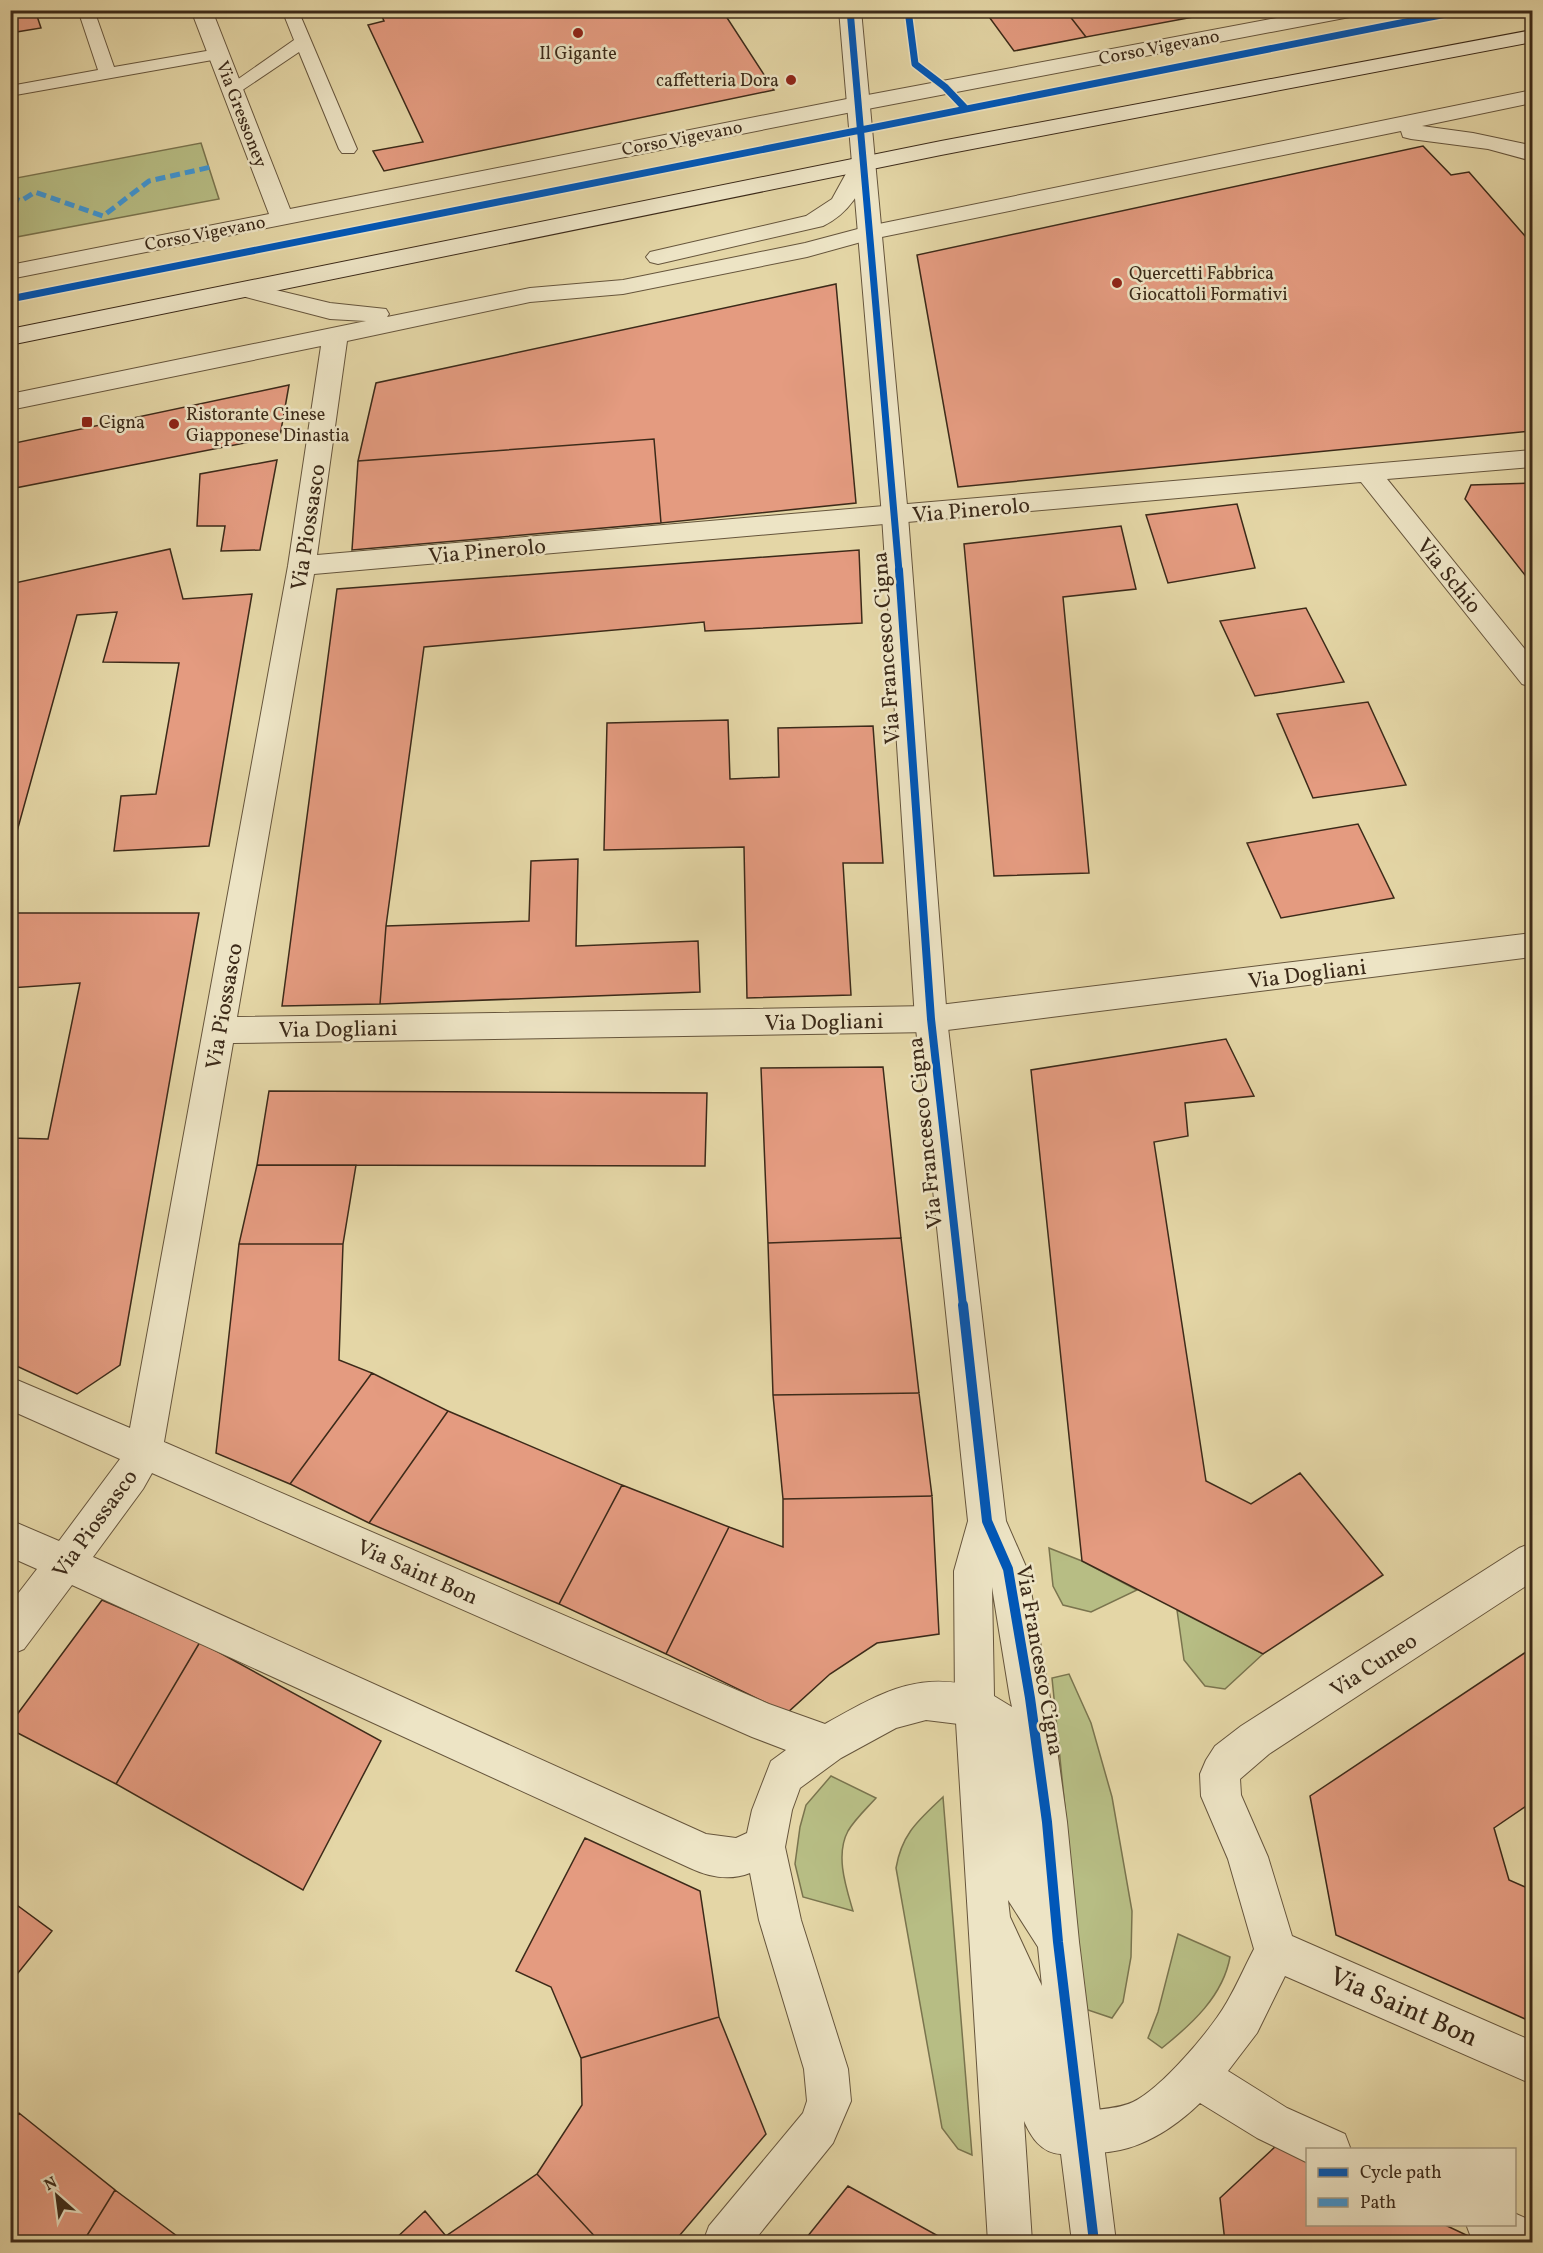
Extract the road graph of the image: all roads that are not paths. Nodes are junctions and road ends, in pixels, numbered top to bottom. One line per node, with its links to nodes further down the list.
1 (86, 10): 9 (lane)
2 (201, 10): 8 (street, Via Gressoney)
3 (290, 10): 7 (lane)
4 (850, 10): 13 (street, Via Francesco Cigna)
5 (1355, 10): 13 (street, Corso Vigevano)
6 (1533, 36): 17 (street)
7 (303, 42): 10 (lane); 15 (lane)
8 (218, 54): 9 (lane); 10 (street, Via Gressoney)
9 (108, 74): 11 (lane)
10 (232, 89): 18 (street, Via Gressoney)
11 (10, 91)
12 (1533, 97): 14 (street)
13 (857, 104): 17 (street, Via Francesco Cigna); 18 (street, Corso Vigevano)
14 (1374, 129): 16 (street); 19 (street)
15 (348, 149)
16 (1533, 154)
17 (862, 164): 19 (street, Via Francesco Cigna); 21 (street); 22 (street)
18 (282, 218): 20 (street, Corso Vigevano)
19 (869, 233): 22 (street); 29 (street, Via Francesco Cigna)
20 (10, 272)
21 (247, 290): 23 (street); 25 (street)
22 (530, 295): 23 (street)
23 (436, 313): 24 (street)
24 (335, 335): 26 (street); 30 (street, Via Piossasco)
25 (10, 337)
26 (10, 402)
27 (1533, 458): 28 (street, Via Pinerolo)
28 (1368, 473): 29 (street, Via Pinerolo); 31 (street, Via Schio)
29 (895, 516): 30 (street, Via Pinerolo); 33 (street, Via Francesco Cigna)
30 (302, 566): 34 (street, Via Piossasco)
31 (1533, 677)
32 (1533, 945): 33 (street, Via Dogliani)
33 (931, 1019): 34 (street, Via Dogliani); 37 (street, Via Francesco Cigna)
34 (219, 1029): 36 (street, Via Piossasco)
35 (10, 1393): 36 (street, Via Saint Bon)
36 (137, 1464): 39 (street, Via Piossasco); 43 (street, Via Saint Bon)
37 (987, 1521): 42 (street, Via Francesco Cigna); 46 (street, Via Francesco Cigna)
38 (10, 1538): 39 (street)
39 (75, 1550): 41 (street, Via Piossasco); 44 (street)
40 (1533, 1561): 47 (street, Via Cuneo)
41 (10, 1636)
42 (975, 1706): 43 (street); 45 (street, Via Francesco Cigna); 46 (street)
43 (827, 1744): 44 (street)
44 (765, 1847): 53 (street)
45 (988, 1912): 50 (street); 54 (street, Via Francesco Cigna)
46 (1058, 1942): 50 (street, Via Francesco Cigna)
47 (1275, 1950): 48 (street, Via Saint Bon); 49 (street)
48 (1533, 2063)
49 (1197, 2076): 50 (street); 51 (street)
50 (1082, 2132): 55 (street, Via Francesco Cigna)
51 (1325, 2148)
52 (1492, 2226): 56 (street)
53 (725, 2242)
54 (1010, 2242)
55 (1094, 2242)
56 (1527, 2242)

